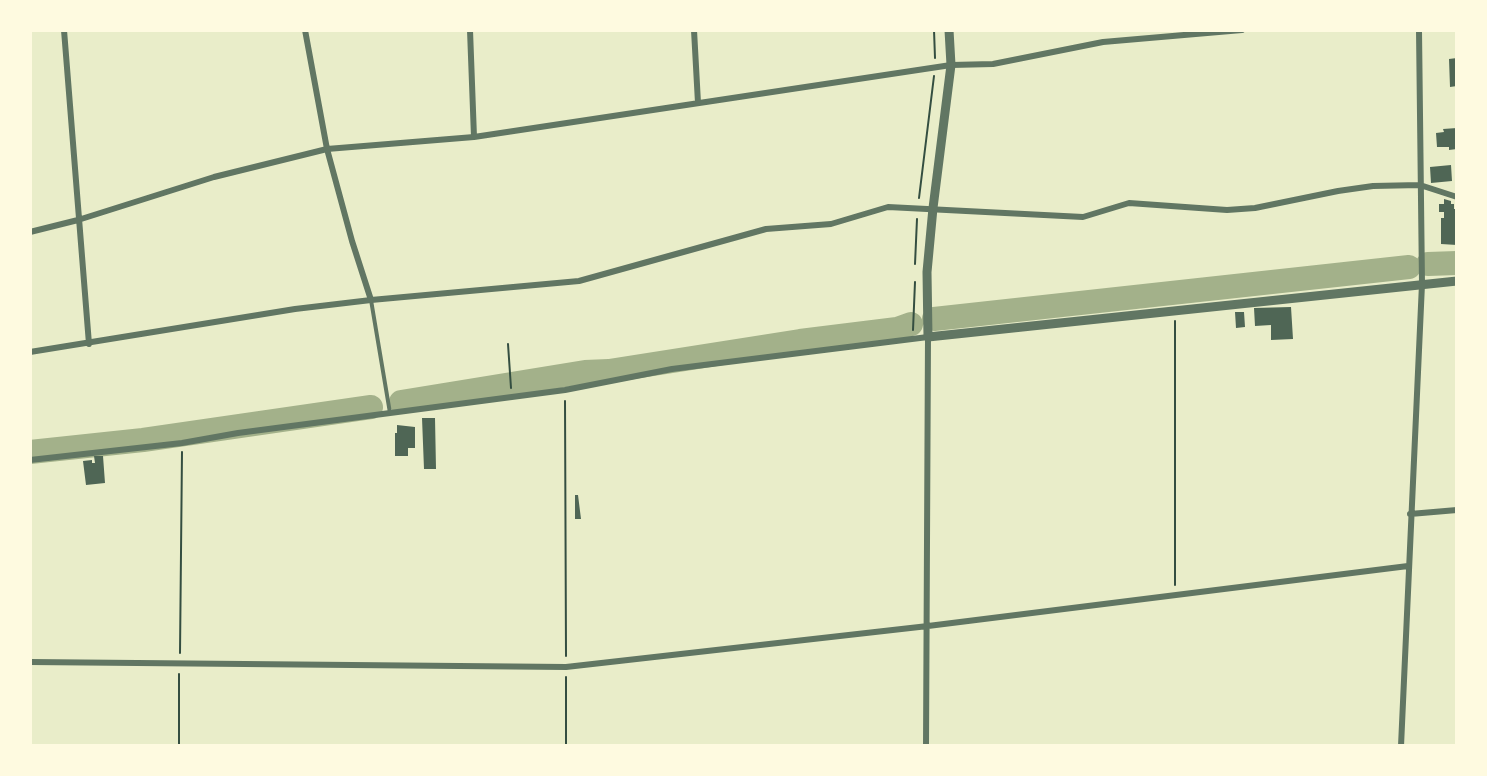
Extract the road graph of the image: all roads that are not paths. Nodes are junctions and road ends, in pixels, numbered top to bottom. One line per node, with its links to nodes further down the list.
1 (64, 30): 15 (street)
2 (305, 30): 11 (street)
3 (470, 30): 10 (street)
4 (694, 30): 9 (street)
5 (949, 30): 8 (street)
6 (1242, 30): 8 (street)
7 (1419, 30): 12 (street)
8 (951, 65): 9 (street); 14 (street)
9 (698, 103): 10 (street)
10 (474, 137): 11 (street)
11 (327, 149): 15 (street); 19 (street)
12 (1420, 185): 13 (street); 14 (street); 18 (street)
13 (1457, 197)
14 (933, 208): 19 (street); 20 (street)
15 (78, 220): 16 (street); 21 (street)
16 (30, 232)
17 (1457, 281): 18 (street)
18 (1422, 284): 20 (street); 26 (street)
19 (371, 300): 21 (street); 23 (lane)
20 (928, 337): 23 (street); 28 (street)
21 (89, 344): 22 (street)
22 (30, 352)
23 (390, 413): 24 (street)
24 (30, 460)
25 (1457, 510): 26 (street)
26 (1410, 513): 27 (street)
27 (1408, 566): 28 (street); 31 (street)
28 (928, 626): 29 (street); 30 (street)
29 (30, 662)
30 (926, 746)
31 (1401, 746)

